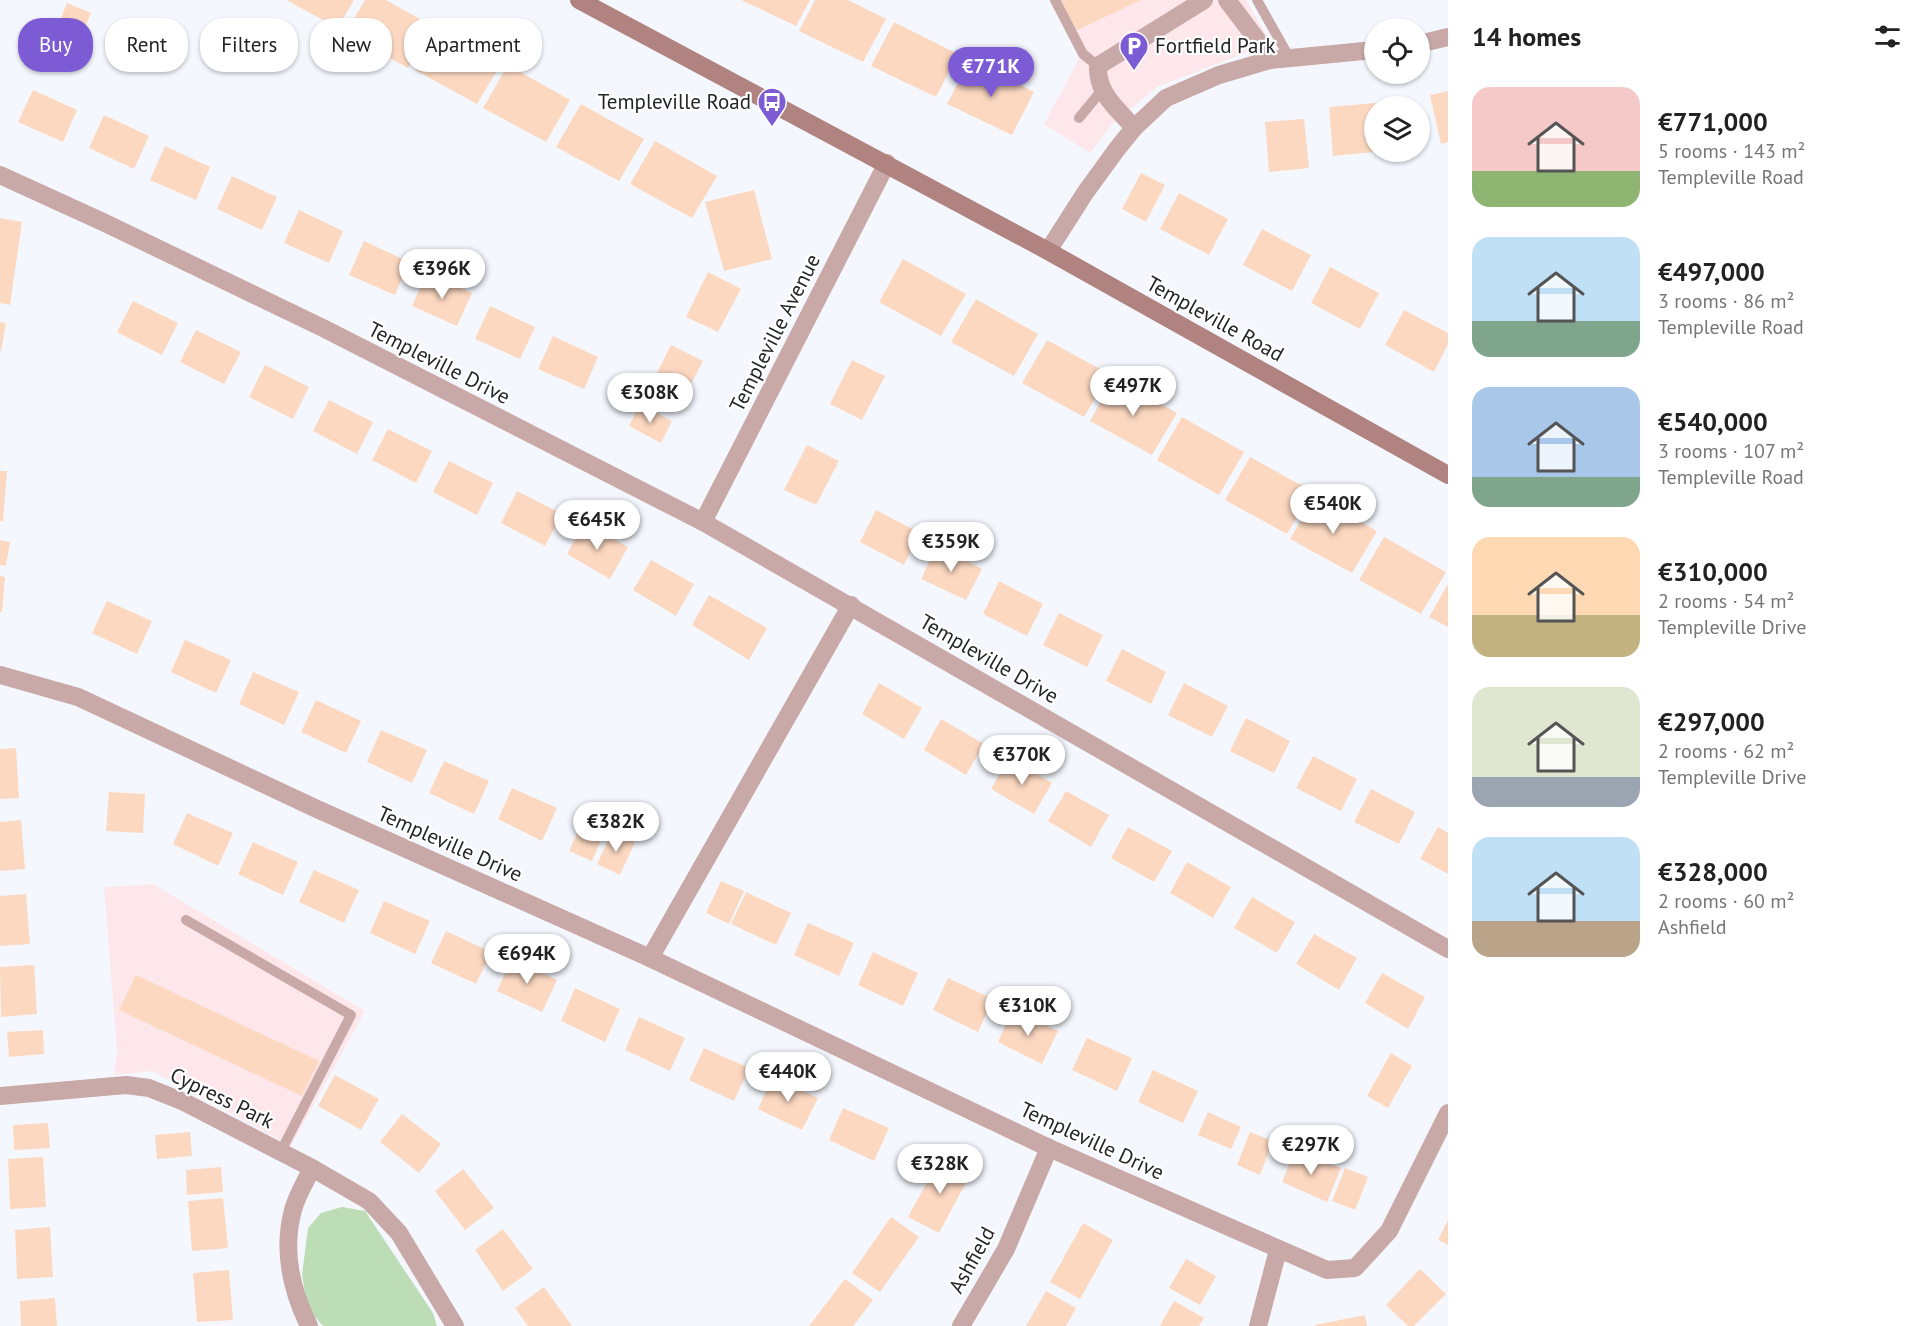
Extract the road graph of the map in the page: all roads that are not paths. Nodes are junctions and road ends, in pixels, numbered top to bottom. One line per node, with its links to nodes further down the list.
1 (579, 0): 15 (main road, Templeville Road)
2 (1055, 0): 11 (lane)
3 (1204, 0): 11 (street)
4 (1227, 0): 10 (street)
5 (1257, 0): 9 (lane)
6 (1448, 37): 7 (street)
7 (1430, 41)
8 (1364, 51): 9 (street)
9 (1289, 57): 10 (street)
10 (1270, 60): 14 (street)
11 (1098, 66): 12 (street)
12 (1102, 90): 13 (lane); 14 (street)
13 (1079, 118)
14 (1134, 128): 17 (street)
15 (887, 164): 17 (main road, Templeville Road); 19 (street, Templeville Avenue)
16 (0, 175): 19 (street, Templeville Drive)
17 (1048, 251): 18 (main road, Templeville Road)
18 (1448, 475)
19 (703, 522): 20 (street, Templeville Drive)
20 (850, 605): 23 (street, Templeville Drive); 24 (street)
21 (0, 675): 24 (street, Templeville Drive)
22 (186, 920): 28 (lane)
23 (1448, 949)
24 (650, 958): 27 (street, Templeville Drive)
25 (0, 1096): 28 (street, Cypress Park)
26 (1448, 1113): 30 (street, Templeville Drive)
27 (1049, 1148): 30 (street, Templeville Drive); 33 (street, Ashfield)
28 (281, 1151): 29 (street, Cypress Park)
29 (312, 1168): 31 (street); 32 (street, Cypress Park)
30 (1278, 1250): 34 (street)
31 (309, 1326)
32 (455, 1326)
33 (961, 1326)
34 (1258, 1326)

